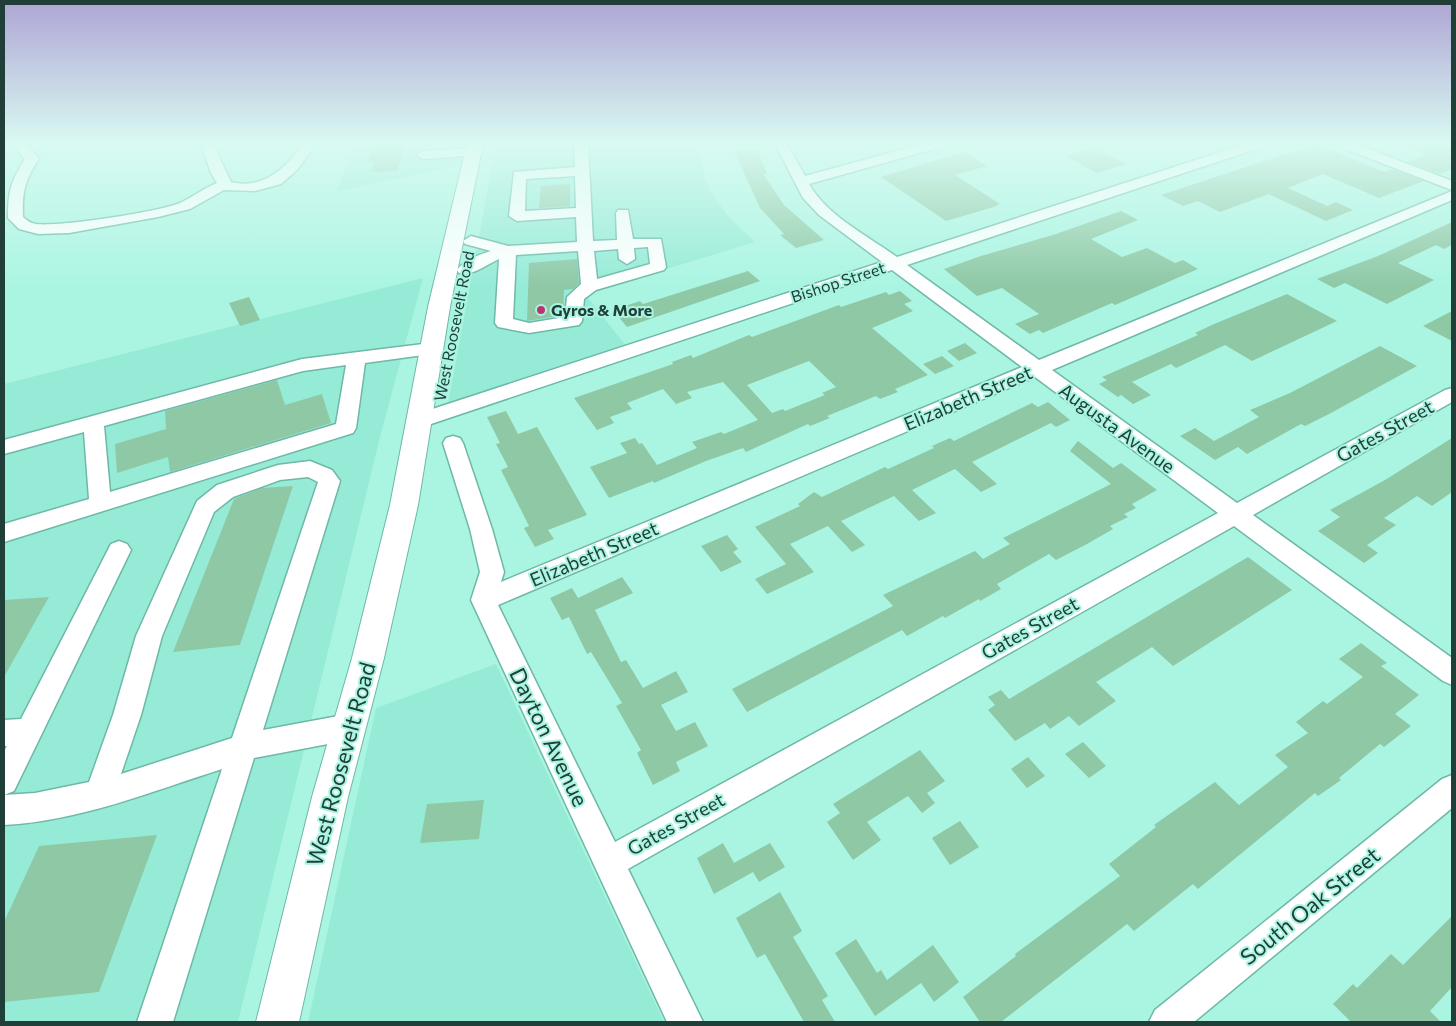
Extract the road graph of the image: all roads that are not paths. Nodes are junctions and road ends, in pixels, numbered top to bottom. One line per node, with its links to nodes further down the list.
1 (16, 192): 2 (street)
2 (208, 192)
3 (468, 192): 20 (main road, West Roosevelt Road)
4 (475, 192): 12 (main road, West Roosevelt Road)
5 (518, 192): 10 (street)
6 (583, 192): 10 (street)
7 (806, 192): 16 (street, Augusta Avenue)
8 (1112, 192): 16 (street, Bishop Street)
9 (1452, 195): 22 (street, Elizabeth Street)
10 (584, 212): 14 (street)
11 (623, 213): 13 (street)
12 (471, 241): 15 (street); 17 (main road, West Roosevelt Road)
13 (625, 244): 14 (street); 18 (street); 18 (street)
14 (585, 246): 15 (street); 19 (street)
15 (508, 251): 17 (street); 19 (street)
16 (893, 264): 22 (street, Augusta Avenue); 24 (street, Bishop Street)
17 (465, 270): 24 (main road, West Roosevelt Road)
18 (628, 275): 19 (street)
19 (590, 286)
20 (431, 348): 21 (street); 24 (main road, West Roosevelt Road)
21 (356, 358): 25 (street); 28 (street)
22 (1036, 369): 29 (street, Augusta Avenue); 32 (street, Elizabeth Street)
23 (1452, 394): 29 (street, Gates Street)
24 (427, 418): 34 (main road, West Roosevelt Road)
25 (93, 422): 27 (street); 28 (street)
26 (453, 443): 32 (street)
27 (4, 447)
28 (100, 502): 30 (street)
29 (1234, 514): 33 (street, Augusta Avenue); 41 (street, Gates Street)
30 (4, 533)
31 (119, 550): 35 (street)
32 (483, 600): 41 (street, Dayton Avenue)
33 (1452, 673)
34 (349, 727): 36 (street); 43 (main road, West Roosevelt Road)
35 (17, 732): 37 (street)
36 (242, 749): 39 (street); 39 (street); 42 (street)
37 (4, 781)
38 (1452, 789): 45 (street, South Oak Street)
39 (100, 794): 40 (street)
40 (4, 810)
41 (609, 862): 44 (street, Dayton Avenue)
42 (155, 1022)
43 (277, 1022)
44 (685, 1022)
45 (1167, 1022)

